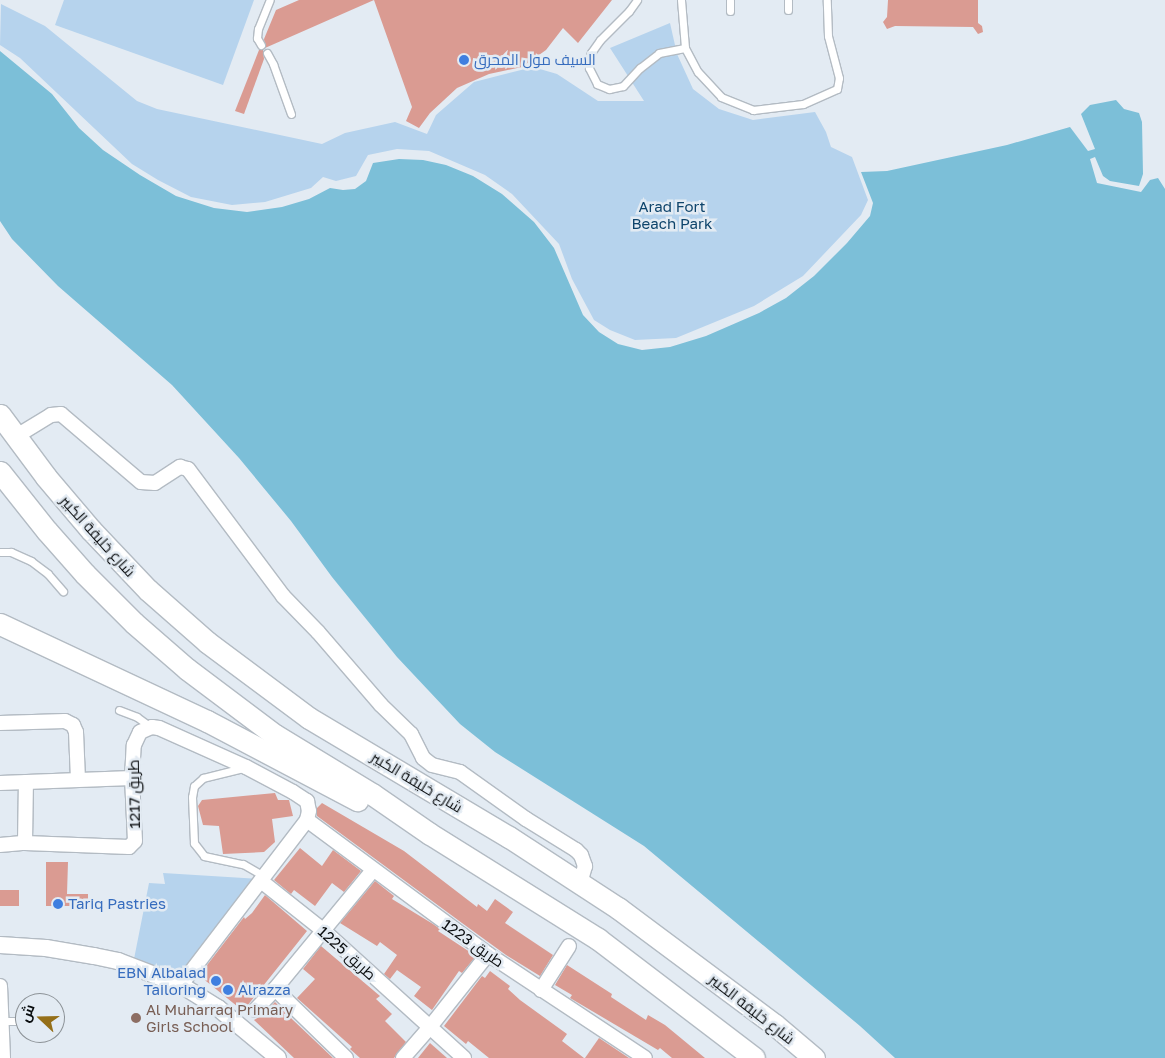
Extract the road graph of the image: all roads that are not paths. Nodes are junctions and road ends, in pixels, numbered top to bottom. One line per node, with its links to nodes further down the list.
1 (270, 0): 9 (lane)
2 (637, 0): 10 (lane)
3 (682, 0): 10 (lane)
4 (730, 0): 8 (lane)
5 (788, 0): 7 (lane)
6 (827, 0): 10 (lane)
7 (788, 10)
8 (730, 11)
9 (261, 45)
10 (684, 48)
11 (267, 53): 12 (lane)
12 (290, 114)
13 (0, 415): 14 (main road, شارع خليفة الكبير)
14 (15, 438): 33 (main road, شارع خليفة الكبير); 33 (street)
15 (0, 472): 28 (main road)
16 (0, 552): 17 (lane)
17 (63, 591)
18 (0, 624): 28 (main road)
19 (119, 710): 21 (lane)
20 (0, 723): 24 (street)
21 (152, 727): 22 (street); 23 (street, طريق 1217)
22 (246, 768): 27 (street); 32 (lane)
23 (132, 778): 24 (street); 29 (street, طريق 1217)
24 (78, 780): 25 (street)
25 (26, 782): 26 (street); 29 (street)
26 (0, 783)
27 (307, 820): 31 (street, طريق 1223); 32 (street)
28 (430, 834): 52 (main road)
29 (25, 843): 30 (street, طريق 1217)
30 (0, 845)
31 (373, 870): 34 (street); 37 (street, طريق 1223)
32 (263, 878): 34 (street, طريق 1225); 38 (street)
33 (580, 883): 53 (main road, شارع خليفة الكبير)
34 (324, 931): 40 (street); 45 (street, طريق 1225)
35 (0, 945): 38 (street)
36 (569, 946): 41 (street)
37 (488, 954): 41 (street, طريق 1223); 45 (street)
38 (182, 984): 47 (street)
39 (0, 986): 43 (street)
40 (275, 989): 42 (street); 48 (street)
41 (541, 990): 51 (street, طريق 1223)
42 (255, 1010)
43 (1, 1021): 44 (lane); 46 (street)
44 (15, 1021)
45 (430, 1027): 49 (street); 50 (street, طريق 1225)
46 (3, 1058)
47 (278, 1058)
48 (346, 1058)
49 (402, 1058)
50 (464, 1058)
51 (645, 1058)
52 (754, 1058)
53 (814, 1058)

